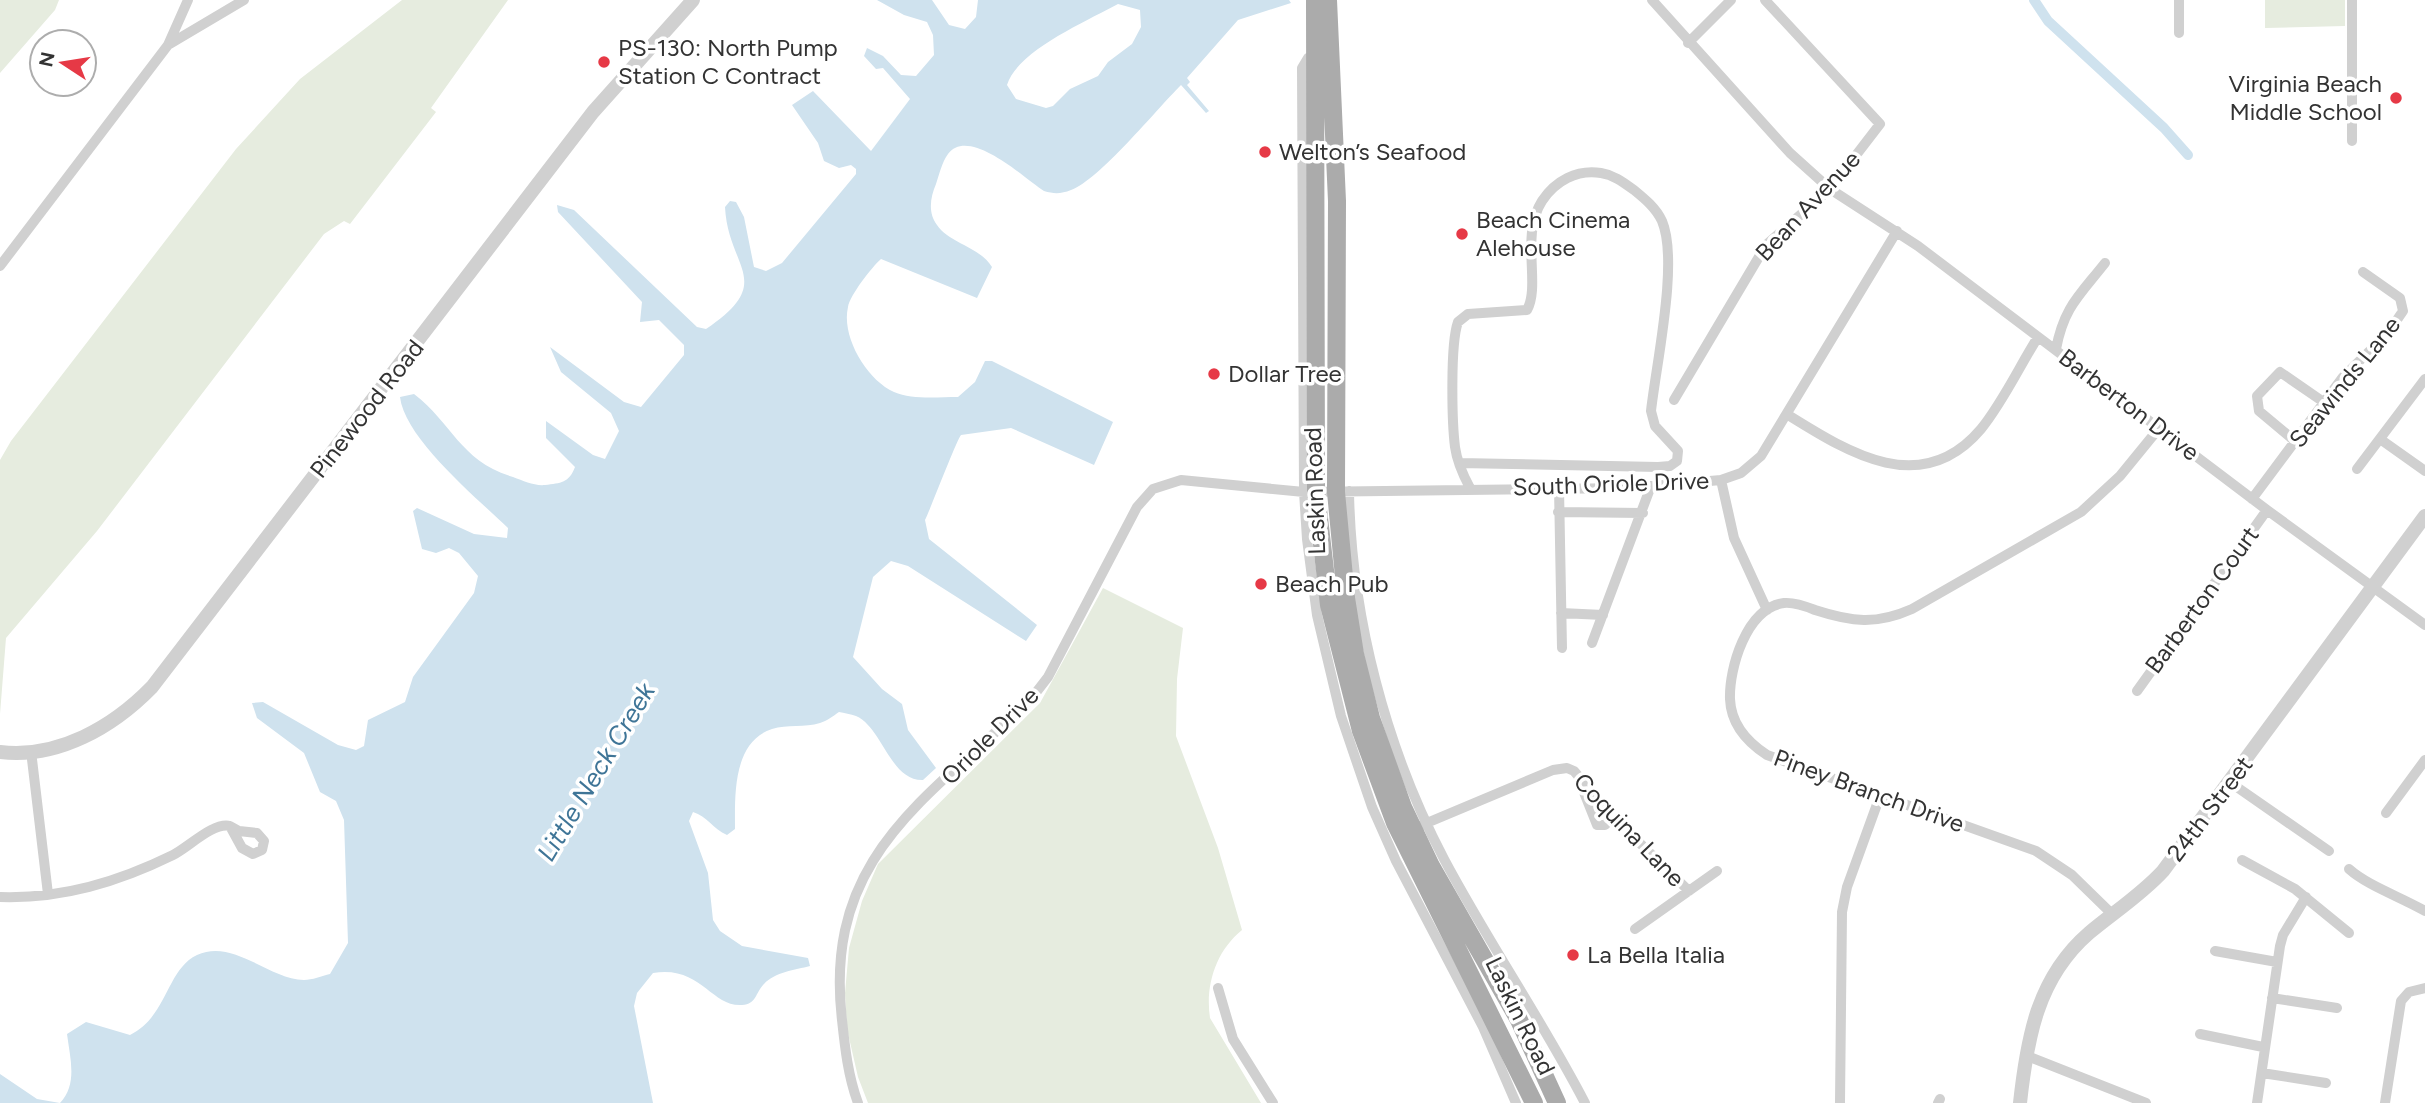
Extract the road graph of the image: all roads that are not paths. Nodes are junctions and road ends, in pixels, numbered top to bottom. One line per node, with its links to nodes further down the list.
1 (188, 0): 13 (street)
2 (244, 0): 13 (street)
3 (693, 0): 53 (street, Pinewood Road)
4 (1315, 0): 17 (main road, Laskin Road)
5 (1328, 0): 16 (main road, Laskin Road)
6 (1652, 0): 12 (street, Barberton Drive)
7 (1731, 0): 12 (street)
8 (1765, 0): 15 (street, Bean Avenue)
9 (2179, 0): 11 (street)
10 (2352, 0): 14 (street)
11 (2179, 33)
12 (1688, 43): 15 (street, Barberton Drive)
13 (168, 45): 20 (street)
14 (2352, 141)
15 (1830, 189): 18 (street, Barberton Drive); 25 (street, Bean Avenue)
16 (1337, 201): 17 (main road); 38 (main road, Laskin Road)
17 (1310, 202): 39 (main road, Laskin Road)
18 (1897, 231): 22 (street, Barberton Drive); 27 (street, South Oriole Drive)
19 (2105, 263): 23 (street)
20 (0, 266)
21 (2363, 272): 26 (street, Seawinds Lane)
22 (2038, 337): 23 (street, Barberton Drive); 27 (street)
23 (2056, 349): 28 (street, Barberton Drive)
24 (2425, 379): 29 (street)
25 (1674, 400)
26 (2325, 403): 30 (street, Seawinds Lane); 30 (street)
27 (1788, 415): 34 (street, South Oriole Drive)
28 (2160, 427): 40 (street, Barberton Drive); 46 (street)
29 (2380, 439): 32 (street); 33 (street)
30 (2296, 442): 40 (street, Seawinds Lane)
31 (1459, 463): 31 (street); 36 (street)
32 (2357, 469)
33 (2425, 471)
34 (1721, 480): 35 (street, South Oriole Drive); 46 (street)
35 (1651, 486): 37 (street, South Oriole Drive); 43 (street)
36 (1470, 488): 37 (street, South Oriole Drive); 38 (street, South Oriole Drive)
37 (1559, 488): 42 (street)
38 (1342, 491): 39 (street, South Oriole Drive); 62 (main road, Laskin Road)
39 (1310, 492): 62 (main road, Laskin Road); 89 (street, Oriole Drive)
40 (2252, 499): 41 (street, Barberton Drive)
41 (2267, 510): 45 (street, Barberton Drive); 52 (street, Barberton Court)
42 (1559, 512): 43 (street); 47 (street)
43 (1643, 513): 48 (street)
44 (2425, 516): 45 (street, 24th Street)
45 (2374, 587): 49 (street, Barberton Drive); 57 (street, 24th Street)
46 (1767, 610): 58 (street, Piney Branch Drive)
47 (1561, 613): 48 (street); 51 (street)
48 (1603, 615): 50 (street)
49 (2425, 625)
50 (1592, 643)
51 (1562, 648)
52 (2137, 691)
53 (32, 751): 54 (street, Pinewood Road); 68 (street)
54 (0, 752)
55 (2425, 761): 59 (street)
56 (1578, 776): 60 (street, Coquina Lane); 60 (street); 62 (street, Coquina Lane)
57 (2231, 783): 63 (street); 72 (street, 24th Street)
58 (1880, 796): 72 (street, Piney Branch Drive); 95 (street)
59 (2386, 813)
60 (1613, 817): 67 (street, Coquina Lane)
61 (230, 826): 68 (street)
62 (1405, 829): 83 (street, Laskin Road); 85 (main road, Laskin Road); 91 (street, Laskin Road); 92 (main road, Laskin Road)
63 (2329, 851)
64 (2242, 860): 70 (street)
65 (2349, 869): 71 (street)
66 (1717, 871): 67 (street)
67 (1689, 891): 73 (street)
68 (48, 894): 69 (street)
69 (0, 897)
70 (2306, 897): 74 (street); 76 (street)
71 (2425, 911)
72 (2113, 915): 84 (street, 24th Street)
73 (1635, 929)
74 (2349, 933)
75 (2215, 951): 76 (street)
76 (2277, 962): 79 (street)
77 (1218, 988): 90 (street)
78 (2425, 988): 88 (street)
79 (2272, 998): 80 (street); 82 (street)
80 (2336, 1008)
81 (2200, 1034): 82 (street)
82 (2263, 1047): 86 (street)
83 (1561, 1055): 85 (street); 94 (street, Laskin Road)
84 (2025, 1055): 96 (street, 24th Street); 97 (street)
85 (1542, 1068): 93 (main road, Laskin Road)
86 (2262, 1073): 87 (street); 98 (street)
87 (2326, 1083)
88 (2385, 1102): 99 (street)
89 (858, 1103)
90 (1273, 1103)
91 (1516, 1103)
92 (1534, 1103)
93 (1557, 1103)
94 (1585, 1103)
95 (1840, 1103)
96 (2020, 1103)
97 (2146, 1103)
98 (2257, 1103)
99 (2398, 1103)

